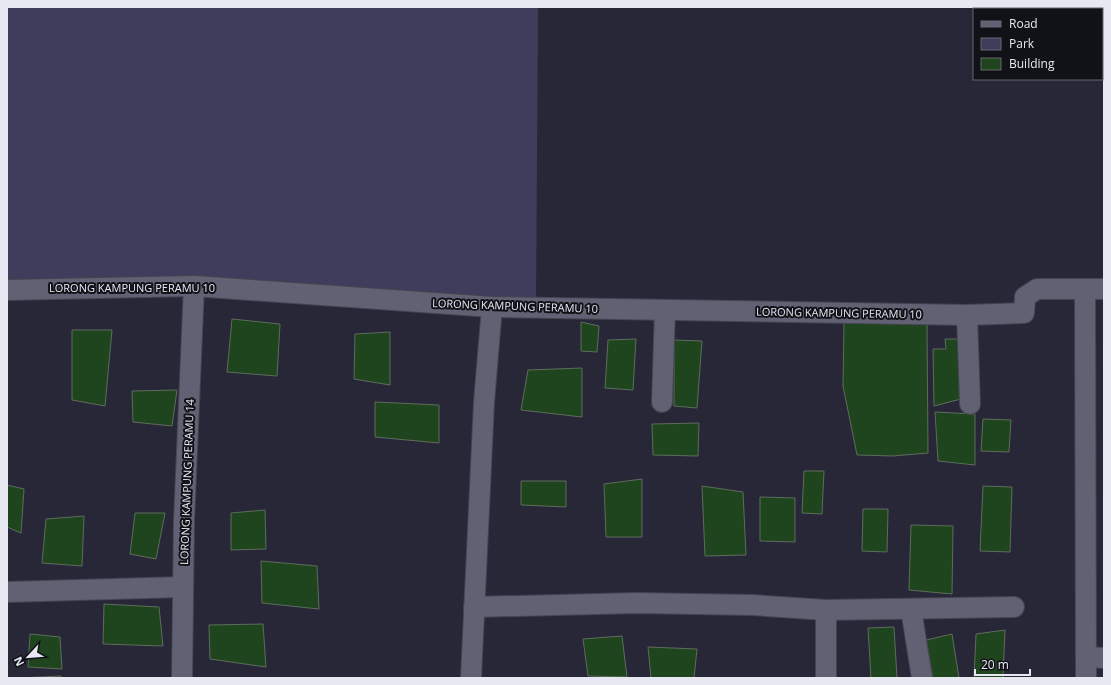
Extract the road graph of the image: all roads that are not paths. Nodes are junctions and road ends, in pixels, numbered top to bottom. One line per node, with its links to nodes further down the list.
1 (194, 286): 3 (street, LORONG KAMPUNG PERAMU 10); 4 (street, LORONG KAMPUNG PERAMU 10); 9 (street, LORONG KAMPUNG PERAMU 14)
2 (1095, 289): 6 (street, LORONG KAMPUNG PERAMU 10); 15 (street)
3 (7, 290)
4 (492, 307): 5 (street, LORONG KAMPUNG PERAMU 10); 11 (street)
5 (665, 310): 6 (street, LORONG KAMPUNG PERAMU 10); 7 (street)
6 (967, 315): 8 (street)
7 (662, 402)
8 (970, 404)
9 (183, 587): 10 (street); 16 (street, LORONG KAMPUNG PERAMU 14)
10 (7, 592)
11 (474, 607): 14 (street); 17 (street)
12 (1014, 607): 13 (street)
13 (911, 609): 14 (street); 19 (street)
14 (826, 610): 18 (street)
15 (1095, 657): 20 (street)
16 (182, 678)
17 (471, 678)
18 (826, 678)
19 (922, 678)
20 (1086, 678)

